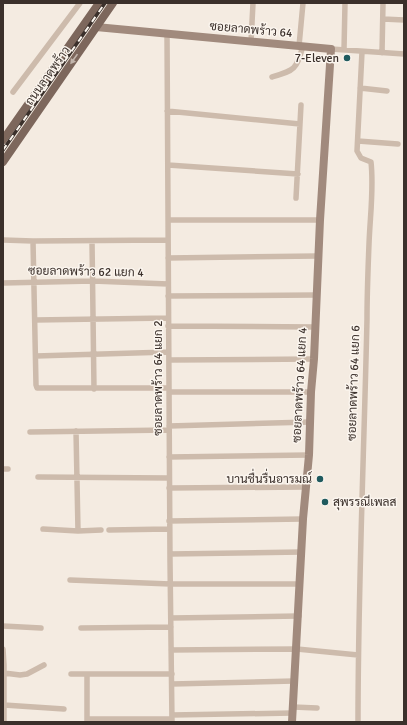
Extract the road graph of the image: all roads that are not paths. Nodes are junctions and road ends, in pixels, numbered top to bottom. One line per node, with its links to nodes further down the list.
1 (80, 3): 23 (street)
2 (99, 3): 10 (main road, ถนนลาดพร้าว)
3 (113, 3): 11 (main road, ถนนลาดพร้าว)
4 (253, 3): 13 (street)
5 (303, 3): 14 (street)
6 (346, 3): 16 (street)
7 (384, 3): 8 (street)
8 (383, 19): 9 (street); 18 (street)
9 (404, 20)
10 (86, 21): 11 (main road); 27 (main road, ถนนลาดพร้าว)
11 (96, 27): 12 (street, ซอยลาดพร้าว 64); 30 (main road, ถนนลาดพร้าว, one-way to 30)
12 (167, 34): 13 (street, ซอยลาดพร้าว 64); 25 (street, ซอยลาดพร้าว 64 แยก 2)
13 (251, 42): 14 (street, ซอยลาดพร้าว 64)
14 (301, 46): 15 (street, ซอยลาดพร้าว 64); 20 (street)
15 (331, 49): 16 (street, ซอยลาดพร้าว 64); 35 (street, ซอยลาดพร้าว 64 แยก 4)
16 (344, 50): 17 (street, ซอยลาดพร้าว 64)
17 (362, 52): 18 (street, ซอยลาดพร้าว 64); 21 (street, ซอยลาดพร้าว 64 แยก 6)
18 (382, 53): 19 (street, ซอยลาดพร้าว 64)
19 (404, 54)
20 (272, 77)
21 (360, 88): 22 (street); 28 (street, ซอยลาดพร้าว 64 แยก 6)
22 (387, 91)
23 (13, 92)
24 (301, 105): 26 (street)
25 (167, 111): 26 (street); 31 (street, ซอยลาดพร้าว 64 แยก 2)
26 (300, 124): 32 (street)
27 (3, 140)
28 (358, 140): 29 (street); 93 (street, ซอยลาดพร้าว 64 แยก 6)
29 (398, 144)
30 (3, 162)
31 (168, 165): 32 (street); 34 (street, ซอยลาดพร้าว 64 แยก 2)
32 (298, 174): 33 (street)
33 (296, 198)
34 (168, 220): 35 (street); 37 (street, ซอยลาดพร้าว 64 แยก 2)
35 (320, 220): 40 (street, ซอยลาดพร้าว 64 แยก 4)
36 (3, 240): 38 (street)
37 (168, 240): 39 (street); 41 (street, ซอยลาดพร้าว 64 แยก 2)
38 (33, 241): 39 (street); 42 (street)
39 (92, 241): 43 (street)
40 (318, 256): 41 (street); 46 (street, ซอยลาดพร้าว 64 แยก 4)
41 (168, 258): 45 (street, ซอยลาดพร้าว 64 แยก 2)
42 (33, 281): 43 (street, ซอยลาดพร้าว 62 แยก 4); 44 (street, ซอยลาดพร้าว 62 แยก 4); 49 (street)
43 (93, 281): 45 (street, ซอยลาดพร้าว 62 แยก 4); 50 (street)
44 (3, 283)
45 (168, 284): 47 (street, ซอยลาดพร้าว 64 แยก 2)
46 (316, 295): 47 (street); 52 (street, ซอยลาดพร้าว 64 แยก 4)
47 (168, 296): 48 (street, ซอยลาดพร้าว 64 แยก 2)
48 (168, 318): 50 (street); 51 (street, ซอยลาดพร้าว 64 แยก 2)
49 (35, 320): 50 (street); 55 (street)
50 (93, 320): 54 (street)
51 (168, 326): 52 (street); 53 (street, ซอยลาดพร้าว 64 แยก 2)
52 (315, 327): 56 (street, ซอยลาดพร้าว 64 แยก 4)
53 (168, 352): 54 (street); 57 (street, ซอยลาดพร้าว 64 แยก 2)
54 (94, 354): 55 (street); 58 (street)
55 (36, 356): 58 (street)
56 (314, 359): 57 (street); 60 (street, ซอยลาดพร้าว 64 แยก 4)
57 (168, 360): 59 (street, ซอยลาดพร้าว 64 แยก 2)
58 (94, 389): 59 (street)
59 (169, 390): 60 (street); 62 (street, ซอยลาดพร้าว 64 แยก 2)
60 (311, 392): 61 (street, ซอยลาดพร้าว 64 แยก 4)
61 (310, 422): 62 (street); 65 (street, ซอยลาดพร้าว 64 แยก 4)
62 (169, 428): 63 (street); 66 (street, ซอยลาดพร้าว 64 แยก 2)
63 (76, 431): 64 (street); 68 (street)
64 (30, 432)
65 (308, 455): 66 (street); 70 (street, ซอยลาดพร้าว 64 แยก 4)
66 (169, 457): 69 (street, ซอยลาดพร้าว 64 แยก 2)
67 (38, 477): 68 (street)
68 (76, 477): 69 (street); 78 (street)
69 (169, 478): 71 (street, ซอยลาดพร้าว 64 แยก 2)
70 (306, 487): 71 (street); 72 (street, ซอยลาดพร้าว 64 แยก 4)
71 (169, 488): 73 (street, ซอยลาดพร้าว 64 แยก 2)
72 (303, 519): 73 (street); 79 (street, ซอยลาดพร้าว 64 แยก 4)
73 (169, 521): 75 (street, ซอยลาดพร้าว 64 แยก 2)
74 (43, 529): 78 (street)
75 (170, 529): 77 (street); 80 (street, ซอยลาดพร้าว 64 แยก 2)
76 (101, 530): 78 (street)
77 (109, 530)
78 (78, 531)
79 (302, 552): 80 (street); 83 (street, ซอยลาดพร้าว 64 แยก 4)
80 (170, 554): 82 (street, ซอยลาดพร้าว 64 แยก 2)
81 (70, 580): 82 (street)
82 (170, 584): 83 (street); 85 (street, ซอยลาดพร้าว 64 แยก 2)
83 (300, 584): 84 (street, ซอยลาดพร้าว 64 แยก 4)
84 (299, 616): 85 (street); 91 (street, ซอยลาดพร้าว 64 แยก 4)
85 (171, 618): 87 (street, ซอยลาดพร้าว 64 แยก 2)
86 (3, 626): 88 (street)
87 (171, 627): 89 (street); 92 (street, ซอยลาดพร้าว 64 แยก 2)
88 (41, 628)
89 (80, 628)
90 (3, 649): 95 (street)
91 (297, 649): 92 (street); 93 (street); 99 (street, ซอยลาดพร้าว 64 แยก 4)
92 (171, 650): 98 (street, ซอยลาดพร้าว 64 แยก 2)
93 (358, 655): 108 (street, ซอยลาดพร้าว 64 แยก 6)
94 (44, 665): 95 (street)
95 (4, 673): 101 (street)
96 (71, 674): 97 (street)
97 (87, 674): 98 (street); 106 (street)
98 (172, 674): 100 (street, ซอยลาดพร้าว 64 แยก 2)
99 (294, 681): 100 (street); 104 (street, ซอยลาดพร้าว 64 แยก 4)
100 (172, 684): 105 (street, ซอยลาดพร้าว 64 แยก 2)
101 (4, 701): 103 (street); 107 (street)
102 (317, 708): 104 (street)
103 (64, 709)
104 (293, 714): 105 (street)
105 (172, 719): 106 (street)
106 (87, 721)
107 (4, 722)
108 (358, 722)

